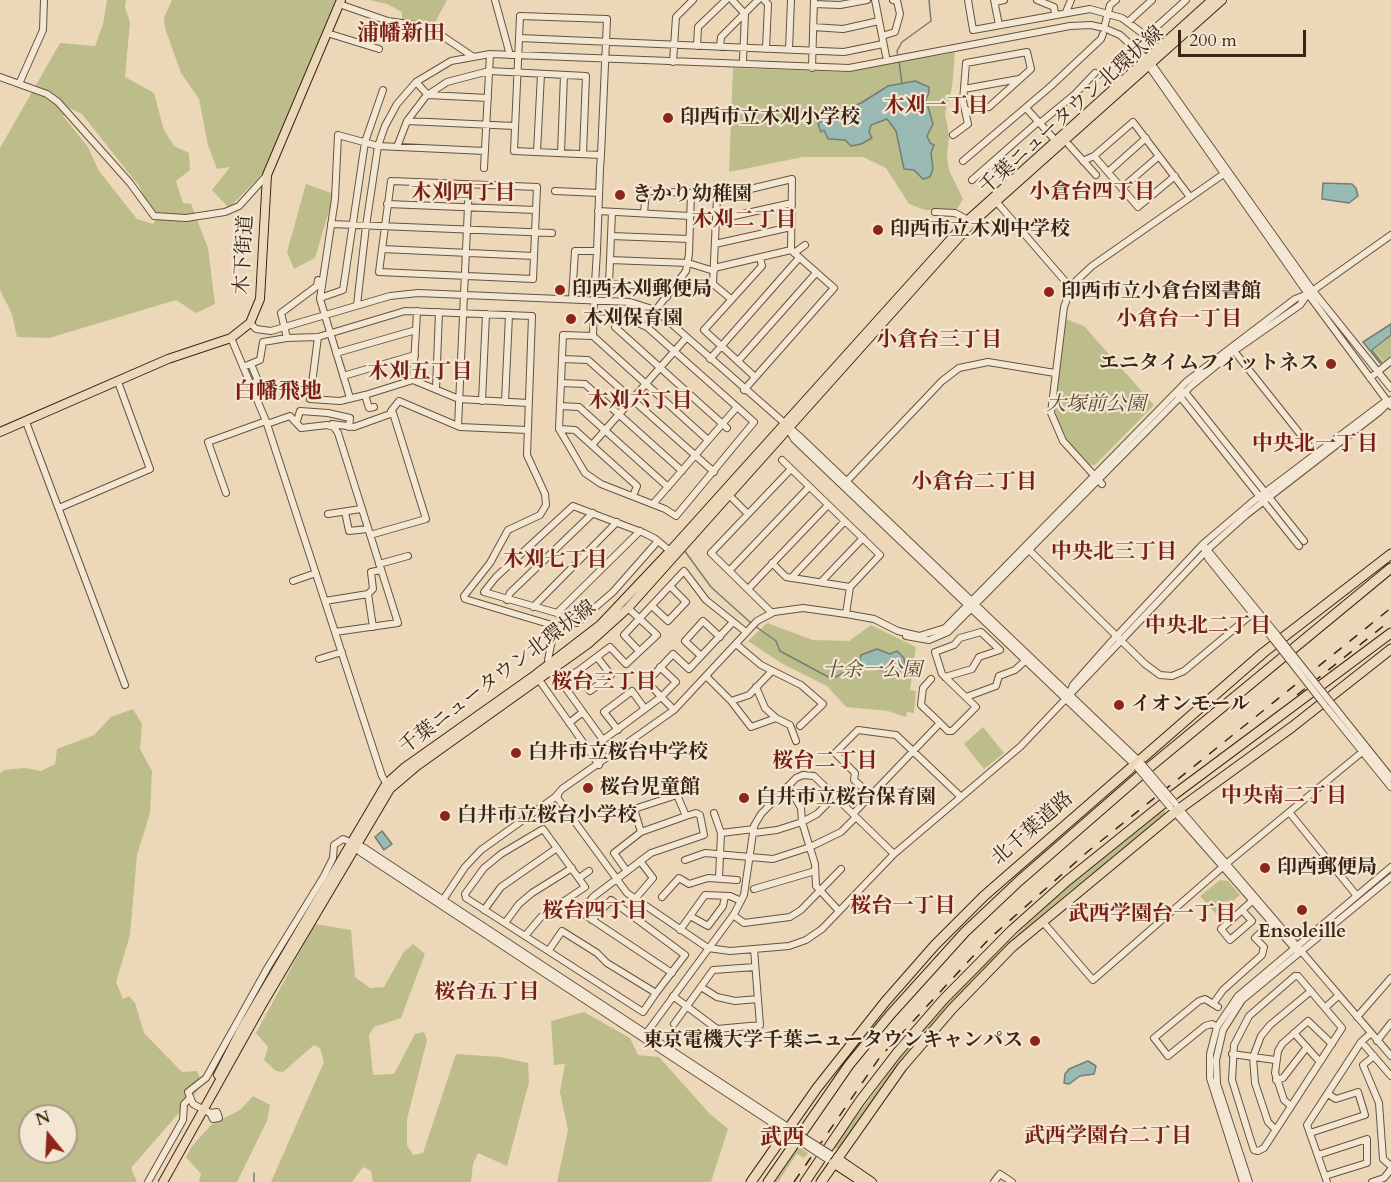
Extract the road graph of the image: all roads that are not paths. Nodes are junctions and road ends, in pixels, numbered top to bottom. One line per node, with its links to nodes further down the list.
1 (44, 0): 68 (street)
2 (495, 0): 50 (street)
3 (693, 0): 41 (street)
4 (726, 0): 42 (street)
5 (732, 0): 28 (street)
6 (758, 0): 28 (street)
7 (764, 0): 46 (street)
8 (791, 0): 47 (street)
9 (825, 0): 25 (street)
10 (867, 0): 22 (street)
11 (875, 0): 30 (street)
12 (893, 0): 36 (street)
13 (968, 0): 32 (street)
14 (1004, 0): 23 (street)
15 (1037, 0): 29 (street)
16 (1071, 0): 26 (street)
17 (1116, 0): 27 (street)
18 (1152, 0): 31 (street)
19 (1186, 0): 31 (street)
20 (1212, 0): 58 (main road, 千葉ニュータウン北環状線)
21 (1222, 0): 58 (main road, 千葉ニュータウン北環状線)
22 (859, 1): 25 (street)
23 (994, 1): 32 (street)
24 (340, 2): 35 (main road, 木下街道); 51 (street)
25 (815, 3): 33 (street)
26 (1066, 12): 27 (street); 29 (street)
27 (1109, 12): 31 (street); 34 (street)
28 (745, 14): 43 (street); 44 (street)
29 (1055, 14): 32 (street)
30 (879, 21): 33 (street); 36 (street)
31 (1128, 22)
32 (999, 25)
33 (813, 27): 48 (street)
34 (1103, 31): 38 (street); 58 (street); 73 (street)
35 (327, 33): 45 (street); 99 (main road, 木下街道)
36 (882, 36): 40 (street)
37 (519, 38): 39 (street); 39 (street); 52 (street)
38 (1001, 40): 54 (street); 59 (street)
39 (606, 42): 41 (street); 55 (street)
40 (883, 44): 48 (street); 53 (street)
41 (674, 45): 42 (street); 57 (street)
42 (698, 46): 43 (street)
43 (720, 47): 44 (street)
44 (744, 48): 46 (street); 56 (street)
45 (379, 49)
46 (766, 49): 47 (street)
47 (789, 50): 48 (street)
48 (812, 50): 59 (street)
49 (490, 54): 50 (street); 51 (street); 60 (street)
50 (510, 55): 52 (street)
51 (472, 56): 67 (street)
52 (518, 56): 55 (street); 61 (street)
53 (886, 56)
54 (1005, 56): 66 (street); 69 (street)
55 (605, 59): 57 (street); 90 (street)
56 (743, 60)
57 (673, 62): 59 (street)
58 (1148, 63): 81 (main road, 千葉ニュータウン北環状線); 98 (street); 109 (main road, 千葉ニュータウン北環状線)
59 (812, 68)
60 (489, 71): 61 (street); 71 (street); 72 (street)
61 (518, 72): 63 (street); 78 (street)
62 (1095, 73): 76 (street)
63 (541, 74): 64 (street); 87 (street)
64 (564, 75): 88 (street); 89 (street)
65 (0, 77): 68 (street)
66 (1020, 78): 69 (street); 74 (street)
67 (416, 82): 71 (street); 84 (street)
68 (19, 84): 99 (street)
69 (964, 89): 74 (street)
70 (383, 90): 82 (street)
71 (428, 95): 72 (street); 75 (street)
72 (488, 98): 77 (street)
73 (1026, 108): 76 (street); 93 (street)
74 (965, 111): 79 (street)
75 (407, 121): 77 (street); 85 (street)
76 (1039, 122): 81 (street); 94 (street)
77 (486, 125): 78 (street); 86 (street)
78 (515, 126): 87 (street)
79 (953, 135)
80 (1146, 138): 91 (street); 92 (street); 97 (street)
81 (1055, 140): 103 (main road, 千葉ニュータウン北環状線)
82 (365, 142): 84 (street); 111 (street); 123 (street)
83 (1069, 145): 95 (street)
84 (378, 146): 85 (street); 124 (street)
85 (397, 147): 86 (street)
86 (485, 151): 96 (street)
87 (537, 152): 88 (street)
88 (561, 153): 89 (street)
89 (583, 154): 90 (street)
90 (601, 155): 107 (street)
91 (1094, 156): 95 (street); 97 (street)
92 (1160, 156): 101 (street); 105 (street)
93 (963, 160)
94 (994, 161): 102 (street); 103 (street)
95 (1083, 161): 100 (street)
96 (484, 168)
97 (1108, 172): 105 (street)
98 (1225, 173): 108 (street); 147 (street)
99 (267, 175): 164 (main road, 木下街道)
100 (1096, 175)
101 (1175, 176): 105 (street); 108 (street)
102 (972, 180)
103 (1010, 180): 109 (main road, 千葉ニュータウン北環状線)
104 (469, 184): 112 (street); 113 (street); 114 (street)
105 (1122, 188)
106 (555, 191): 107 (street)
107 (599, 193): 115 (street)
108 (1190, 197): 146 (street)
109 (994, 198): 121 (main road, 千葉ニュータウン北環状線); 146 (street)
110 (792, 203): 120 (street); 120 (street); 126 (street)
111 (334, 204): 122 (street); 165 (street)
112 (387, 204): 113 (street); 125 (street)
113 (468, 207): 114 (street); 127 (street)
114 (536, 210): 128 (street)
115 (598, 211): 116 (street); 136 (street)
116 (612, 212): 117 (street); 131 (street)
117 (644, 213): 119 (street); 119 (street)
118 (934, 213): 121 (street)
119 (690, 216): 132 (street)
120 (716, 220): 133 (street)
121 (966, 223): 221 (main road, 千葉ニュータウン北環状線)
122 (331, 224): 123 (street); 150 (street)
123 (352, 225): 124 (street); 150 (street)
124 (366, 226): 125 (street); 154 (street)
125 (384, 226): 127 (street); 135 (street)
126 (791, 227): 133 (street); 138 (street)
127 (467, 230): 128 (street); 137 (street)
128 (535, 233): 129 (street); 139 (street)
129 (552, 233)
130 (1391, 235): 147 (street)
131 (611, 236): 132 (street); 141 (street)
132 (689, 239): 142 (street)
133 (715, 244): 143 (street)
134 (805, 245): 138 (street)
135 (382, 249): 137 (street); 145 (street)
136 (597, 251): 151 (street); 153 (street)
137 (466, 253): 139 (street); 145 (street)
138 (795, 254): 140 (street); 144 (street); 173 (street)
139 (534, 256): 145 (street)
140 (760, 258): 143 (street); 152 (street)
141 (610, 260): 142 (street); 149 (street)
142 (688, 263): 143 (street); 149 (street)
143 (714, 270): 152 (street)
144 (816, 273): 181 (street); 188 (street)
145 (465, 276): 148 (street)
146 (1071, 288): 186 (street)
147 (1310, 292): 175 (street); 185 (street); 189 (street); 200 (street)
148 (464, 294): 151 (street); 154 (street); 158 (street)
149 (667, 297): 156 (street)
150 (320, 298): 160 (street)
151 (572, 299): 153 (street)
152 (731, 299): 173 (street)
153 (594, 300): 156 (street); 162 (street)
154 (357, 305): 160 (street)
155 (417, 311): 157 (street); 166 (street); 167 (street)
156 (655, 311): 172 (street)
157 (440, 312): 158 (street); 197 (street)
158 (463, 313): 159 (street); 203 (street)
159 (486, 314): 161 (street); 206 (street)
160 (324, 315): 165 (street); 167 (street)
161 (509, 315): 208 (street); 209 (street)
162 (593, 318): 163 (street); 168 (street)
163 (616, 319): 174 (street); 184 (street)
164 (250, 323): 165 (street); 170 (main road, 木下街道)
165 (284, 327): 171 (street)
166 (416, 330): 176 (street); 177 (street)
167 (330, 333): 169 (street); 176 (street)
168 (593, 336): 178 (street); 194 (street)
169 (318, 337): 171 (street); 202 (street)
170 (231, 338): 183 (street); 191 (main road, 木下街道)
171 (288, 338): 182 (street)
172 (686, 338): 174 (street); 179 (street)
173 (721, 346): 179 (street); 181 (street)
174 (675, 351): 184 (street); 212 (street)
175 (1234, 351): 199 (street); 229 (street)
176 (336, 353): 187 (street)
177 (415, 355): 187 (street); 190 (street)
178 (562, 359): 192 (street); 204 (street)
179 (710, 359): 198 (street)
180 (1391, 361): 185 (street)
181 (738, 362): 188 (street)
182 (251, 364): 183 (street); 193 (street)
183 (243, 367): 193 (street)
184 (660, 368): 194 (street); 220 (street)
185 (1378, 372): 189 (street); 196 (street)
186 (1055, 373): 235 (street); 236 (street)
187 (343, 376): 202 (street)
188 (755, 377): 198 (street)
189 (1370, 378): 207 (street)
190 (413, 380): 195 (street); 197 (street)
191 (118, 382): 216 (main road, 木下街道); 245 (street)
192 (561, 383): 210 (street); 214 (street)
193 (250, 384): 217 (street)
194 (646, 384): 204 (street); 227 (street)
195 (395, 386): 201 (street); 205 (street)
196 (1391, 388)
197 (436, 389): 203 (street)
198 (744, 390): 221 (street)
199 (1185, 392): 200 (street); 242 (street)
200 (1178, 394): 235 (street); 242 (street)
201 (364, 395): 202 (street); 211 (street)
202 (350, 398)
203 (459, 399): 206 (street); 219 (street)
204 (632, 399): 214 (street); 230 (street)
205 (399, 401): 213 (street); 219 (street)
206 (482, 401): 208 (street)
207 (1390, 401): 229 (street); 242 (street)
208 (505, 402): 209 (street)
209 (528, 403): 224 (street)
210 (560, 406): 223 (street); 225 (street)
211 (374, 407)
212 (737, 407): 220 (street); 234 (street)
213 (391, 411): 222 (street); 254 (street)
214 (619, 414): 225 (street); 233 (street)
215 (297, 421): 217 (street); 218 (street); 222 (street)
216 (26, 422): 226 (main road, 木下街道); 245 (street)
217 (266, 423): 239 (street); 268 (street)
218 (314, 426): 222 (street); 246 (street)
219 (458, 426): 224 (street)
220 (725, 426): 227 (street)
221 (786, 426): 236 (street); 240 (main road, 千葉ニュータウン北環状線); 261 (main road, 千葉ニュータウン北環状線)
222 (349, 427)
223 (559, 429): 228 (street); 241 (street)
224 (527, 430): 307 (street)
225 (605, 430): 228 (street); 237 (street)
226 (0, 432)
227 (708, 440): 230 (street)
228 (592, 446): 241 (street)
229 (1316, 454): 242 (street)
230 (695, 455): 233 (street); 234 (street)
231 (782, 460): 232 (street)
232 (791, 469): 238 (street); 250 (street)
233 (682, 471): 237 (street)
234 (714, 472): 243 (street)
235 (1100, 479): 258 (street); 260 (street)
236 (844, 483): 278 (street)
237 (668, 487): 243 (street)
238 (809, 487): 244 (street); 267 (street)
239 (226, 493)
240 (729, 495): 250 (street); 281 (main road, 千葉ニュータウン北環状線)
241 (633, 496): 243 (street)
242 (1264, 497): 257 (street); 259 (street)
243 (653, 504)
244 (828, 505): 251 (street); 264 (street)
245 (59, 508): 315 (street)
246 (361, 510): 247 (street); 254 (street)
247 (345, 512): 249 (street); 254 (street)
248 (593, 513): 252 (street); 276 (street); 276 (street)
249 (328, 514)
250 (748, 514): 267 (street)
251 (845, 521): 255 (street); 269 (street)
252 (616, 522): 253 (street); 280 (street)
253 (640, 531): 256 (street); 282 (street)
254 (368, 532): 265 (street)
255 (863, 538): 271 (street); 273 (street)
256 (658, 541): 261 (street); 283 (street)
257 (1302, 544)
258 (1024, 545): 260 (street); 278 (street)
259 (1205, 548): 286 (street); 295 (street); 296 (street)
260 (1029, 550): 278 (street); 296 (street)
261 (670, 551): 289 (main road, 千葉ニュータウン北環状線)
262 (1391, 554): 332 (highway, 北千葉道路)
263 (408, 556): 265 (street)
264 (772, 563): 269 (street); 274 (street)
265 (380, 567): 275 (street); 290 (street)
266 (1391, 568): 446 (highway, 北千葉道路)
267 (730, 570): 274 (street)
268 (316, 573): 270 (street); 277 (street)
269 (791, 578): 271 (street)
270 (293, 581)
271 (821, 582): 273 (street)
272 (670, 586): 279 (street); 279 (street); 288 (street)
273 (850, 587): 285 (street)
274 (748, 588): 284 (street)
275 (368, 594): 277 (street); 290 (street)
276 (507, 600): 280 (street)
277 (325, 601): 291 (street)
278 (972, 605): 285 (street); 297 (street); 319 (street)
279 (652, 606): 287 (street)
280 (533, 607): 282 (street)
281 (628, 608): 287 (street); 311 (main road, 千葉ニュータウン北環状線)
282 (557, 613): 283 (street)
283 (590, 613): 289 (street)
284 (772, 613): 285 (street); 292 (street)
285 (846, 614)
286 (1252, 614): 295 (street); 296 (street)
287 (639, 619): 301 (street); 301 (street)
288 (733, 622): 292 (street); 294 (street)
289 (600, 625): 307 (main road, 千葉ニュータウン北環状線)
290 (373, 627): 291 (street)
291 (336, 632): 302 (street)
292 (746, 632): 298 (street)
293 (1391, 633): 447 (highway)
294 (720, 636): 303 (street); 303 (street)
295 (1275, 637): 330 (street, bridge)
296 (1119, 638): 319 (street)
297 (1006, 643): 300 (street); 306 (street)
298 (736, 644): 309 (street); 312 (street)
299 (1391, 649): 342 (highway)
300 (1000, 650): 313 (street); 313 (street)
301 (639, 651): 304 (street)
302 (342, 652): 305 (street); 336 (street)
303 (701, 656): 308 (street)
304 (597, 657): 310 (street); 310 (street)
305 (319, 659)
306 (1025, 661): 318 (street); 319 (street)
307 (550, 663): 311 (main road, 千葉ニュータウン北環状線)
308 (660, 668): 317 (street); 317 (street)
309 (772, 671): 316 (street); 327 (street)
310 (576, 672): 323 (street)
311 (537, 677): 325 (street); 336 (main road, 千葉ニュータウン北環状線)
312 (707, 677): 320 (street); 322 (street)
313 (945, 677): 318 (street)
314 (931, 679): 326 (street)
315 (125, 685)
316 (756, 687): 320 (street); 324 (street)
317 (661, 697): 321 (street); 322 (street)
318 (966, 697): 326 (street)
319 (1067, 697): 332 (street); 340 (street)
320 (731, 700): 324 (street)
321 (645, 709): 328 (street); 328 (street)
322 (674, 710): 333 (street)
323 (583, 712): 325 (street); 328 (street)
324 (776, 718): 329 (street)
325 (569, 723): 333 (street)
326 (940, 723): 331 (street)
327 (800, 726)
328 (618, 730)
329 (796, 741)
330 (1365, 750): 334 (street); 337 (street); 343 (street)
331 (914, 751): 338 (street); 338 (street); 340 (street)
332 (1138, 764): 342 (street, bridge); 437 (highway, 北千葉道路)
333 (599, 765): 339 (street)
334 (1391, 778)
335 (789, 786): 345 (street); 347 (street); 348 (street)
336 (388, 787): 351 (main road, 千葉ニュータウン北環状線)
337 (1391, 787)
338 (871, 795): 345 (street)
339 (556, 796): 368 (street); 377 (street)
340 (960, 796): 354 (street)
341 (830, 801): 347 (street)
342 (1175, 808): 359 (street); 388 (highway)
343 (1289, 812): 359 (street); 374 (street)
344 (714, 813): 350 (street)
345 (854, 815): 352 (street); 354 (street)
346 (686, 816): 349 (street); 349 (street); 358 (street)
347 (802, 822): 348 (street); 352 (street)
348 (754, 831): 350 (street); 356 (street)
349 (641, 832): 363 (street)
350 (721, 833): 355 (street)
351 (353, 844): 377 (street); 417 (street); 431 (street); 433 (main road, 千葉ニュータウン北環状線)
352 (810, 847): 356 (street); 365 (street)
353 (557, 848): 361 (street); 381 (street); 381 (street)
354 (894, 854): 383 (street)
355 (722, 855): 356 (street); 357 (street); 369 (street)
356 (749, 859): 379 (street)
357 (685, 860)
358 (640, 861): 363 (street); 376 (street)
359 (1224, 866): 380 (street); 388 (street); 395 (street)
360 (1391, 867): 374 (street)
361 (572, 868): 367 (street); 389 (street)
362 (841, 869): 372 (street)
363 (626, 870): 368 (street)
364 (589, 871): 367 (street)
365 (815, 871): 371 (street); 372 (street)
366 (1391, 877): 395 (street)
367 (579, 878): 378 (street)
368 (615, 878): 376 (street); 384 (street)
369 (719, 878): 370 (street); 375 (street)
370 (737, 880)
371 (754, 889)
372 (819, 891): 383 (street); 385 (street)
373 (725, 896): 379 (street); 386 (street); 386 (street)
374 (1357, 896): 395 (street)
375 (662, 897)
376 (635, 898): 391 (street)
377 (443, 900): 417 (street)
378 (564, 901): 384 (street); 392 (street)
379 (741, 901): 385 (street)
380 (1252, 901): 382 (street); 390 (street)
381 (484, 910): 389 (street)
382 (1242, 910): 382 (street)
383 (839, 911): 394 (street)
384 (581, 912): 387 (street)
385 (733, 915): 393 (street)
386 (690, 916): 391 (street)
387 (592, 920): 398 (street); 398 (street)
388 (1041, 921): 440 (highway)
389 (505, 923): 392 (street)
390 (1271, 923): 395 (street); 414 (street)
391 (680, 930): 393 (street)
392 (525, 936): 396 (street)
393 (708, 948): 394 (street); 405 (street)
394 (754, 949): 397 (street)
395 (1297, 949): 401 (street); 407 (street); 414 (street)
396 (549, 950): 404 (street); 404 (street)
397 (755, 967): 402 (street); 408 (street)
398 (672, 973): 400 (street)
399 (1391, 978): 411 (street)
400 (664, 982): 404 (street); 405 (street)
401 (1263, 982): 406 (street); 435 (street)
402 (701, 987): 408 (street); 409 (street)
403 (1311, 991): 406 (street); 410 (street); 425 (street)
404 (656, 993)
405 (675, 994): 409 (street); 417 (street)
406 (1273, 994): 422 (street)
407 (1338, 996): 410 (street); 411 (street)
408 (758, 999): 409 (street)
409 (687, 1006): 413 (street)
410 (1326, 1007): 419 (street)
411 (1357, 1017): 416 (street)
412 (1391, 1023): 418 (street)
413 (674, 1024)
414 (1217, 1028): 453 (street)
415 (1294, 1033): 419 (street); 421 (street); 426 (street)
416 (1371, 1033): 418 (street); 430 (street)
417 (645, 1036): 437 (street)
418 (1377, 1041): 424 (street)
419 (1332, 1044): 427 (street)
420 (1365, 1046): 423 (street)
421 (1307, 1047): 427 (street); 429 (street)
422 (1232, 1054): 425 (street); 434 (street)
423 (1374, 1056): 428 (street); 441 (street)
424 (1391, 1056)
425 (1253, 1057): 426 (street); 436 (street)
426 (1275, 1060): 429 (street)
427 (1320, 1062): 432 (street)
428 (1391, 1076)
429 (1276, 1080): 432 (street)
430 (1328, 1094): 438 (street); 438 (street)
431 (189, 1100): 433 (street); 443 (street)
432 (1291, 1106): 436 (street)
433 (207, 1111): 444 (main road, 千葉ニュータウン北環状線)
434 (1244, 1121): 435 (street); 436 (street)
435 (1230, 1126): 454 (street)
436 (1275, 1129)
437 (789, 1131): 440 (street, bridge); 445 (highway, 北千葉道路)
438 (1310, 1133): 439 (street)
439 (1318, 1155): 442 (street); 442 (street)
440 (832, 1159): 448 (highway); 449 (main road); 450 (main road)
441 (1391, 1168): 455 (street)
442 (1326, 1179)
443 (148, 1182)
444 (164, 1182)
445 (751, 1182)
446 (768, 1182)
447 (805, 1182)
448 (820, 1182)
449 (862, 1182)
450 (872, 1182)
451 (994, 1182): 452 (street)
452 (1012, 1182)
453 (1243, 1182)
454 (1248, 1182)
455 (1372, 1182)

